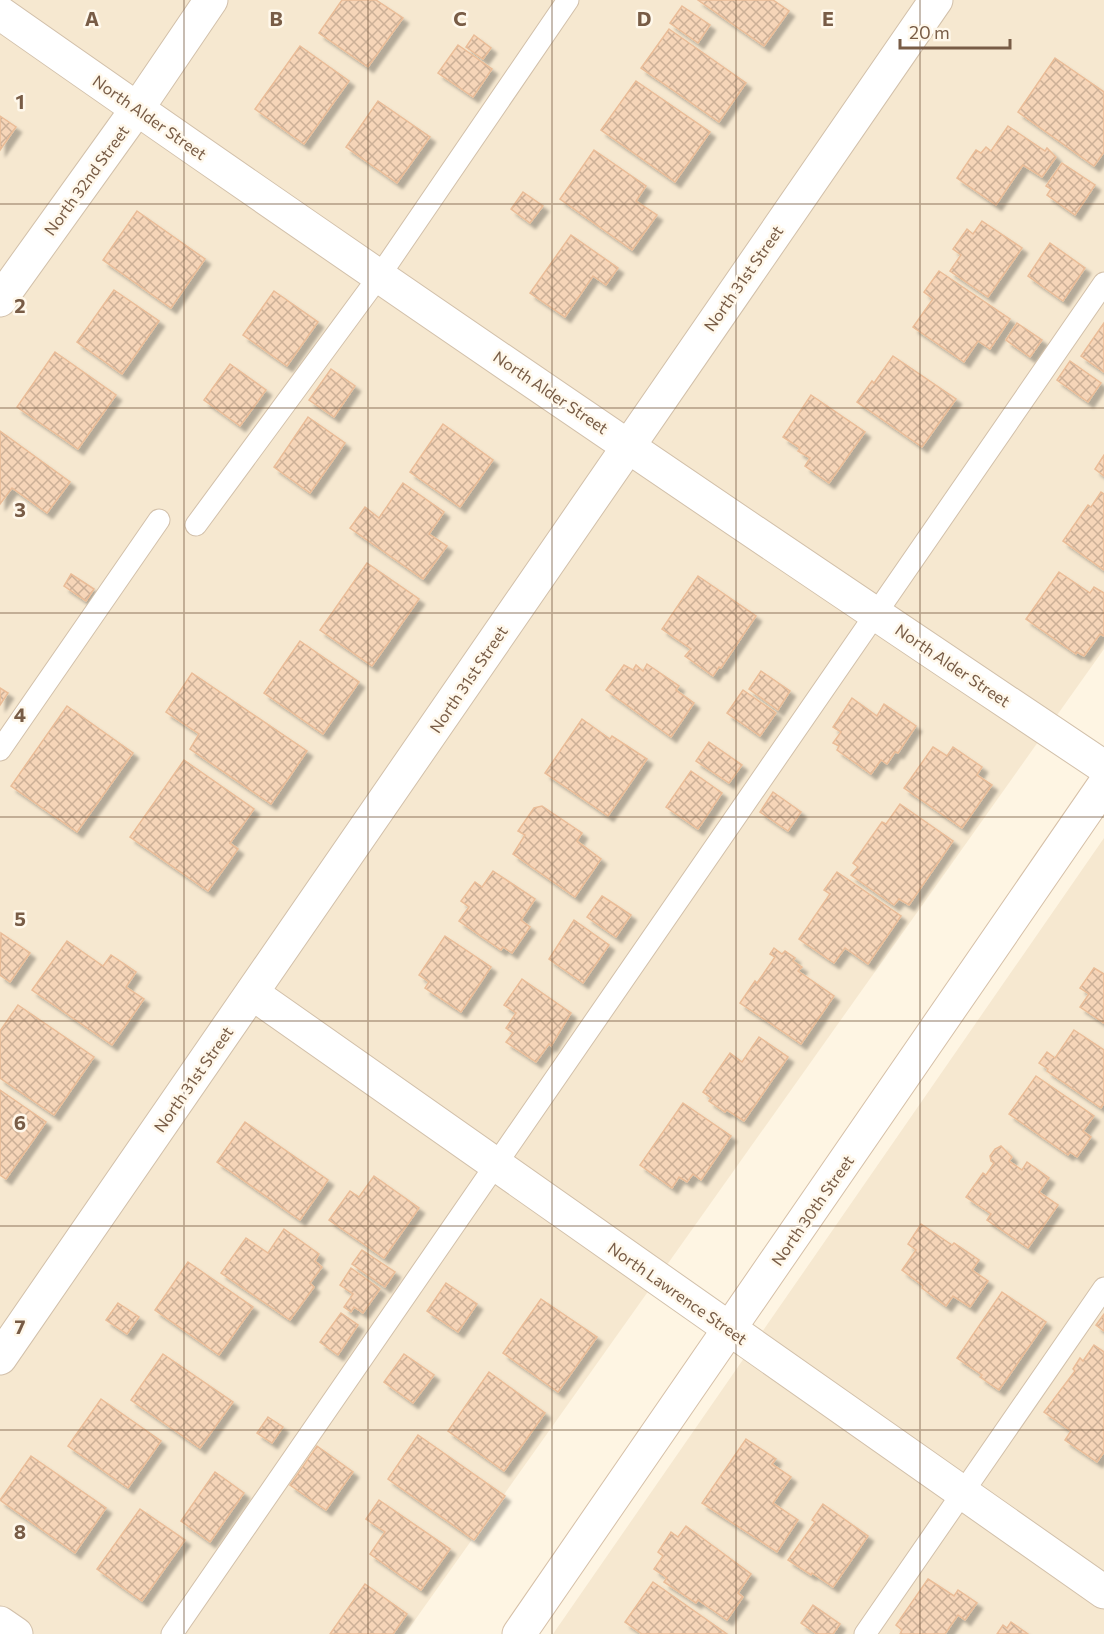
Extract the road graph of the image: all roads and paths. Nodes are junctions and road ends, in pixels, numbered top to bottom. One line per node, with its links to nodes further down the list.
1 (211, 0): 5 (street, North 32nd Street)
2 (568, 0): 6 (lane)
3 (936, 0): 9 (street, North 31st Street)
4 (0, 13): 5 (street, North Alder Street)
5 (137, 109): 6 (street, North Alder Street); 8 (street, North 32nd Street)
6 (380, 275): 9 (street, North Alder Street); 11 (lane)
7 (1104, 284): 12 (lane)
8 (0, 300)
9 (628, 445): 12 (street, North Alder Street); 16 (street, North 31st Street)
10 (159, 520): 13 (lane)
11 (196, 525)
12 (876, 614): 14 (street, North Alder Street); 17 (lane)
13 (0, 750)
14 (1104, 767)
15 (1104, 785): 19 (street, North 30th Street)
16 (252, 993): 17 (street, North Lawrence Street); 20 (street, North 31st Street)
17 (495, 1164): 19 (street, North Lawrence Street); 25 (lane)
18 (1104, 1288): 21 (lane)
19 (730, 1329): 21 (street, North Lawrence Street); 26 (street, North 30th Street)
20 (0, 1358)
21 (962, 1493): 22 (street, North Lawrence Street); 27 (lane)
22 (1104, 1592)
23 (0, 1623): 24 (street)
24 (16, 1634)
25 (172, 1634)
26 (519, 1634)
27 (865, 1634)

